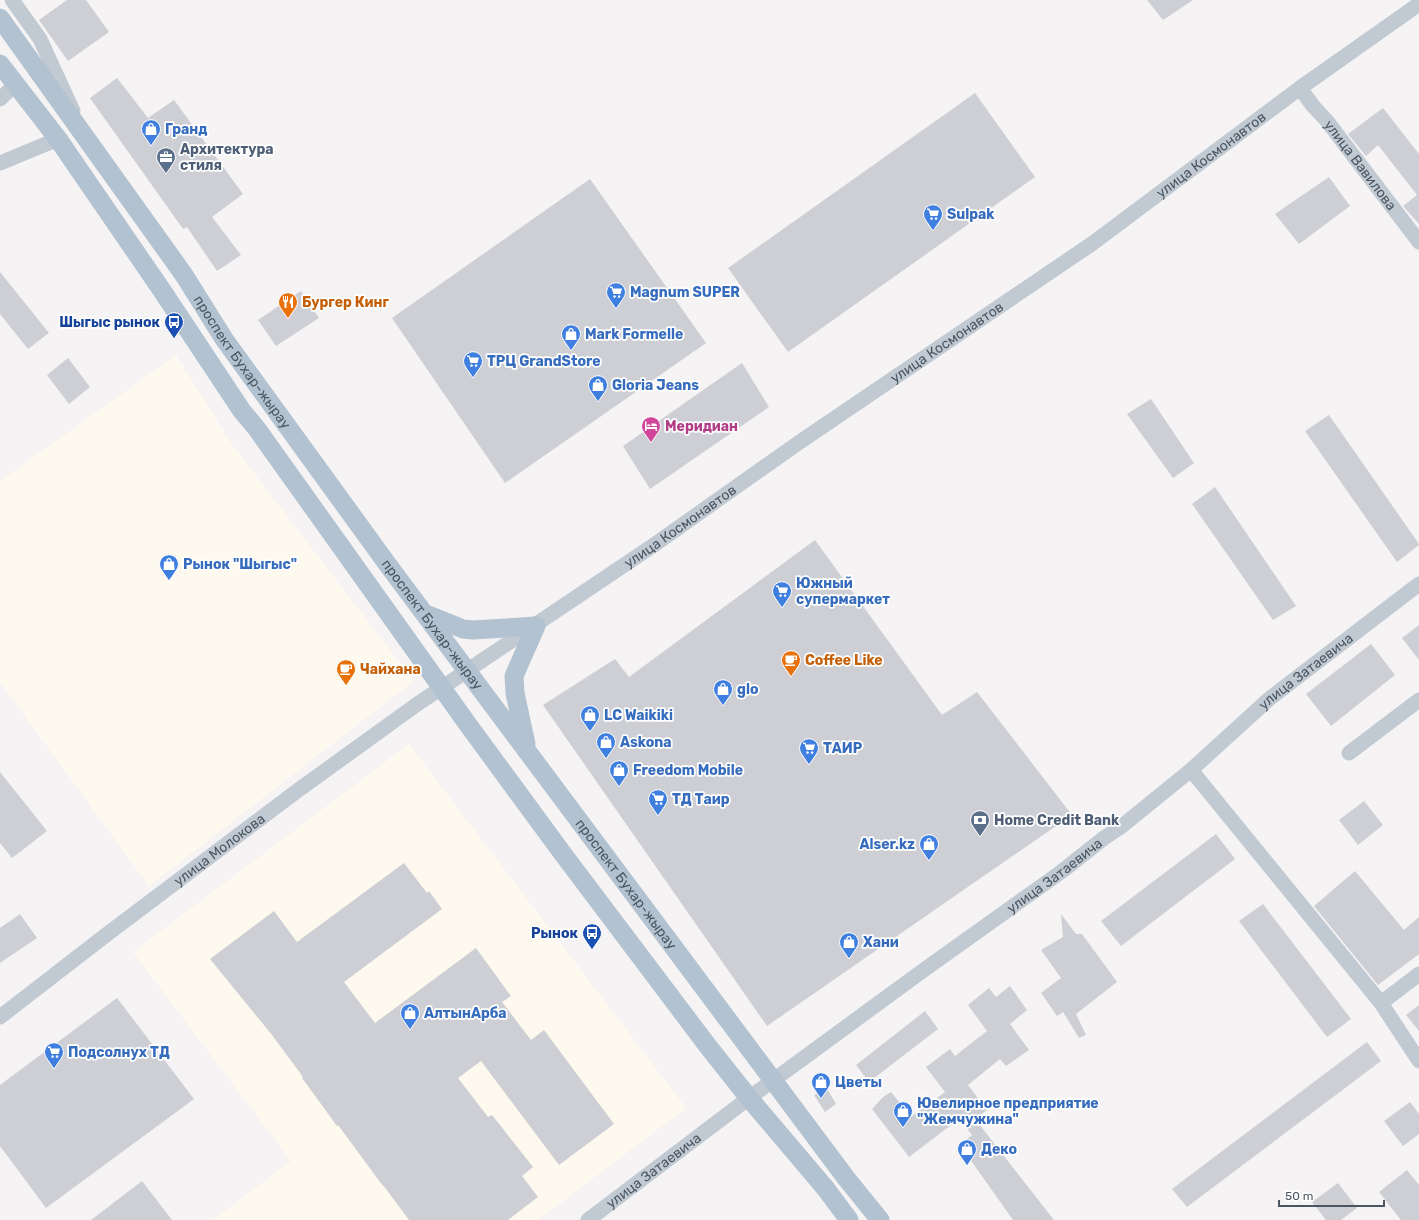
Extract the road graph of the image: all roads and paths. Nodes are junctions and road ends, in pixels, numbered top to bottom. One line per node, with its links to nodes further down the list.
1 (12, 0): 9 (street)
2 (1419, 4): 6 (street, улица Космонавтов)
3 (0, 18): 9 (main road, проспект Бухар-жырау)
4 (2, 67): 5 (main road, проспект Бухар-жырау)
5 (15, 85): 7 (street); 8 (main road, проспект Бухар-жырау)
6 (1300, 88): 11 (street, улица Вавилова); 16 (street, улица Космонавтов)
7 (0, 99)
8 (58, 139): 10 (street); 13 (main road, проспект Бухар-жырау)
9 (88, 142): 12 (main road, проспект Бухар-жырау)
10 (0, 162)
11 (1419, 242)
12 (184, 275): 13 (main road); 15 (main road, проспект Бухар-жырау)
13 (161, 289): 18 (main road, проспект Бухар-жырау)
14 (1419, 584): 22 (street, улица Затаевича)
15 (425, 614): 16 (main road); 17 (main road, проспект Бухар-жырау)
16 (536, 626): 17 (street, улица Космонавтов); 20 (main road)
17 (468, 670): 18 (street, улица Молокова); 20 (main road, проспект Бухар-жырау)
18 (442, 688): 25 (street, улица Молокова); 28 (main road, проспект Бухар-жырау)
19 (1419, 700): 21 (street)
20 (527, 750): 27 (main road, проспект Бухар-жырау)
21 (1348, 753)
22 (1192, 770): 24 (street); 27 (street, улица Затаевича)
23 (1419, 974): 24 (street)
24 (1381, 1003): 26 (street)
25 (0, 1017)
26 (1419, 1061)
27 (774, 1081): 28 (street, улица Затаевича); 31 (main road, проспект Бухар-жырау)
28 (750, 1098): 29 (street, улица Затаевича); 30 (main road, проспект Бухар-жырау)
29 (588, 1220)
30 (849, 1220)
31 (880, 1220)

